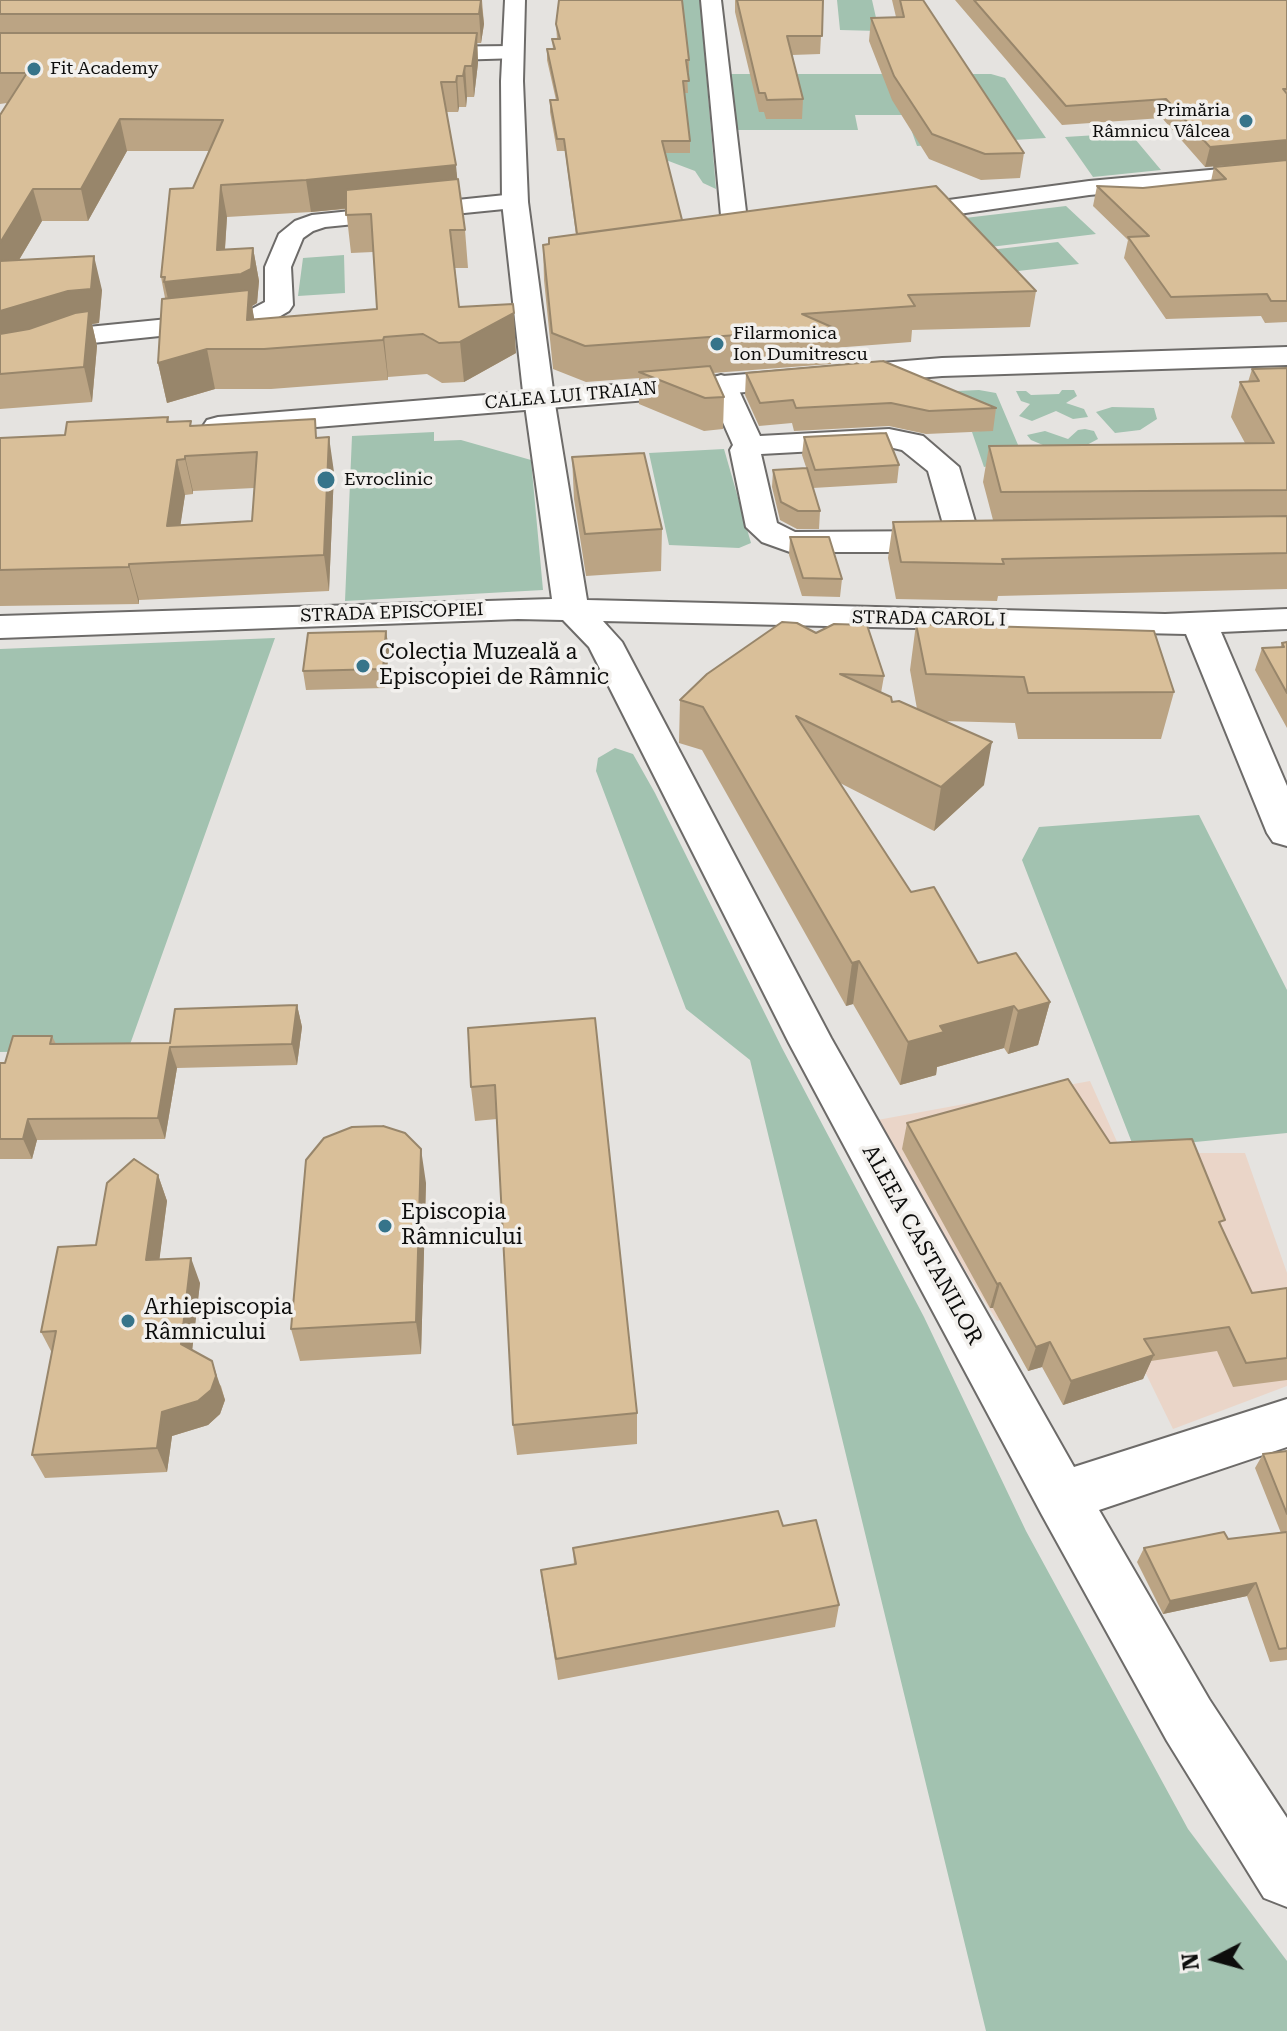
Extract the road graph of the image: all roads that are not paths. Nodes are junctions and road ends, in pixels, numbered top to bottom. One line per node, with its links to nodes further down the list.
1 (515, 0): 3 (street)
2 (711, 0): 9 (street)
3 (512, 53): 4 (street); 6 (street)
4 (392, 54)
5 (1287, 170): 7 (street)
6 (515, 202): 12 (street); 14 (street)
7 (870, 219)
8 (765, 233): 9 (street)
9 (736, 237): 10 (street)
10 (704, 241)
11 (551, 262): 12 (street)
12 (522, 266): 16 (street)
13 (1287, 356): 15 (street, CALEA LUI TRAIAN)
14 (0, 358)
15 (721, 384): 16 (street, CALEA LUI TRAIAN); 18 (street)
16 (539, 398): 17 (street, CALEA LUI TRAIAN); 19 (street)
17 (189, 429)
18 (745, 450)
19 (571, 609): 21 (street, STRADA CAROL I); 22 (street, STRADA EPISCOPIEI); 25 (street, ALEEA CASTANILOR)
20 (1287, 619): 21 (street, STRADA CAROL I)
21 (1200, 624): 23 (street)
22 (0, 627)
23 (1287, 833)
24 (1287, 1423): 25 (street)
25 (1061, 1497): 26 (street, ALEEA CASTANILOR)
26 (1287, 1875)

